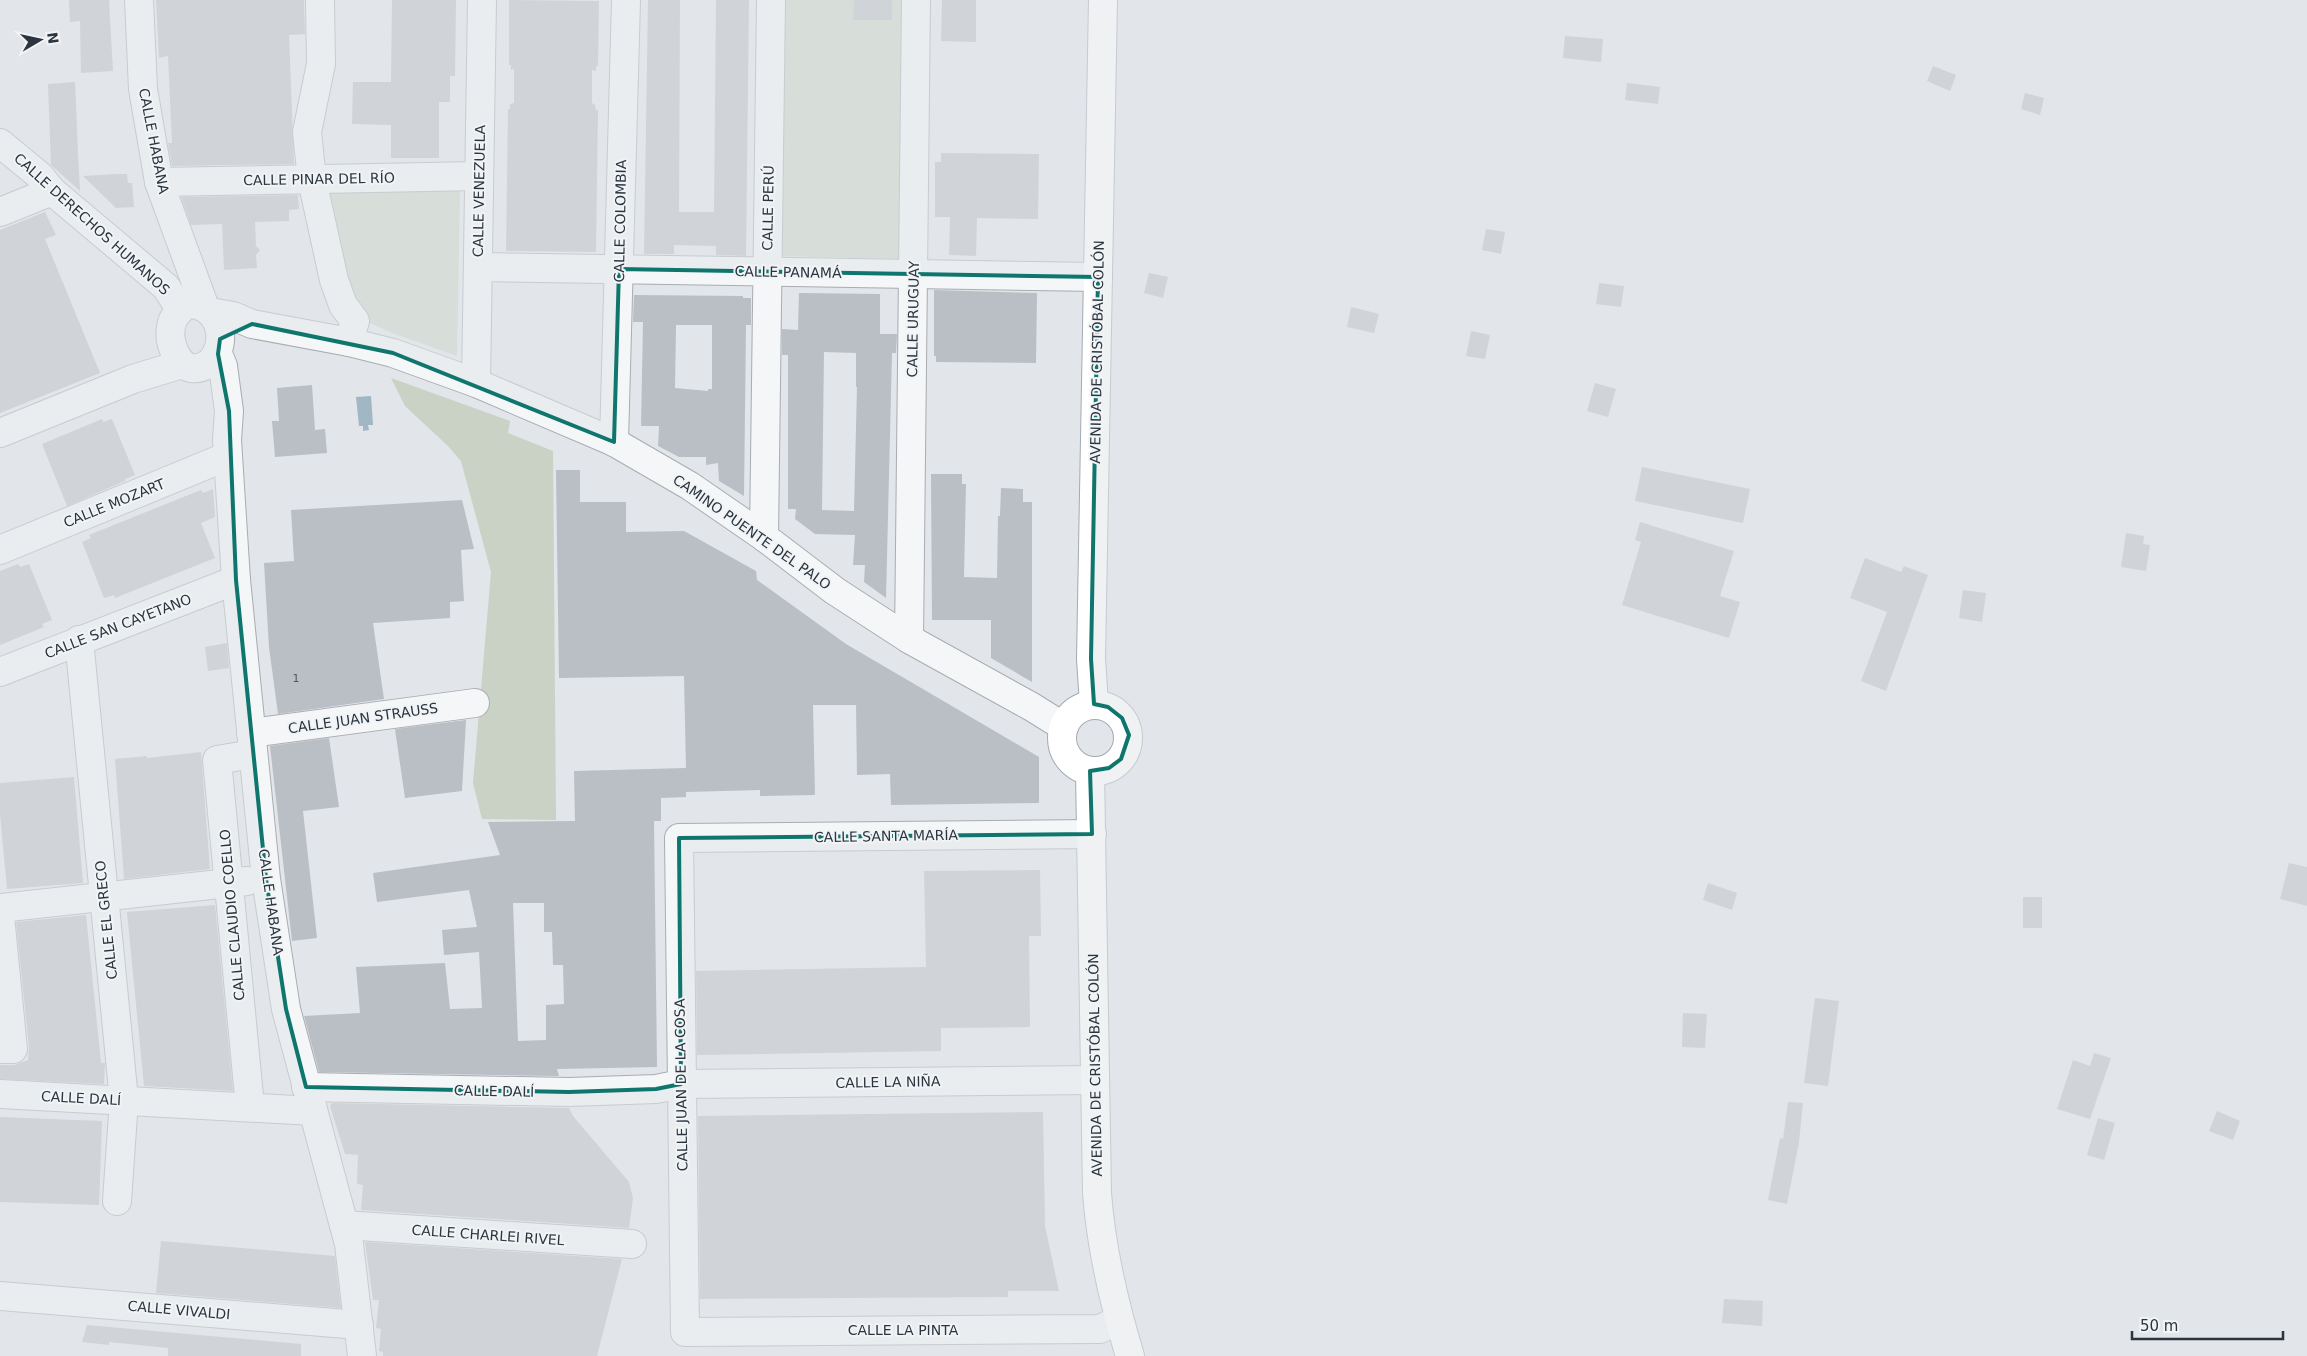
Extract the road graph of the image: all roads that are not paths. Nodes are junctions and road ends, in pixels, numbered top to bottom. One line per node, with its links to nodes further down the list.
1 (139, 0): 11 (street, CALLE HABANA)
2 (320, 0): 10 (street)
3 (482, 0): 9 (street, CALLE VENEZUELA)
4 (626, 0): 15 (street, CALLE COLOMBIA)
5 (771, 0): 16 (street, CALLE PERÚ)
6 (916, 0): 17 (street, CALLE URUGUAY)
7 (1102, 0): 18 (main road, AVENIDA DE CRISTÓBAL COLÓN)
8 (0, 143): 12 (street, CALLE DERECHOS HUMANOS)
9 (479, 176): 10 (street, CALLE PINAR DEL RÍO); 14 (street, CALLE VENEZUELA)
10 (312, 180): 11 (street, CALLE PINAR DEL RÍO); 21 (street)
11 (159, 182): 19 (street, CALLE HABANA)
12 (52, 191): 13 (street); 19 (street, CALLE DERECHOS HUMANOS)
13 (0, 212)
14 (478, 267): 15 (street, CALLE PANAMÁ); 24 (street, CALLE VENEZUELA)
15 (619, 269): 16 (street, CALLE PANAMÁ); 26 (street, CALLE COLOMBIA)
16 (767, 271): 17 (street, CALLE PANAMÁ); 28 (street, CALLE PERÚ)
17 (913, 273): 18 (street, CALLE PANAMÁ); 31 (street, CALLE URUGUAY)
18 (1098, 276): 35 (main road, AVENIDA DE CRISTÓBAL COLÓN)
19 (198, 309): 20 (street, CAMINO PUENTE DEL PALO); 22 (street); 23 (street)
20 (252, 324): 21 (street, CAMINO PUENTE DEL PALO); 22 (street)
21 (349, 342): 24 (street, CAMINO PUENTE DEL PALO)
22 (219, 347): 23 (street); 27 (street, CALLE HABANA)
23 (187, 366): 25 (street); 27 (street, CALLE HABANA)
24 (476, 383): 26 (street, CAMINO PUENTE DEL PALO)
25 (0, 433)
26 (614, 442): 28 (street, CAMINO PUENTE DEL PALO)
27 (228, 448): 29 (street, CALLE MOZART); 30 (street, CALLE HABANA)
28 (764, 537): 31 (street, CAMINO PUENTE DEL PALO)
29 (0, 550)
30 (236, 580): 32 (street, CALLE SAN CAYETANO); 37 (street, CALLE HABANA)
31 (909, 639): 36 (street, CAMINO PUENTE DEL PALO)
32 (80, 640): 33 (street, CALLE SAN CAYETANO); 43 (street, CALLE EL GRECO)
33 (0, 672)
34 (475, 702): 37 (street, CALLE JUAN STRAUSS)
35 (1094, 704): 36 (main road); 38 (main road)
36 (1064, 727): 38 (main road)
37 (252, 743): 41 (street, CALLE HABANA); 42 (street, CALLE CLAUDIO COELLO)
38 (1090, 771): 39 (main road, AVENIDA DE CRISTÓBAL COLÓN)
39 (1092, 834): 40 (street, CALLE SANTA MARÍA); 47 (main road, AVENIDA DE CRISTÓBAL COLÓN)
40 (679, 838): 48 (street, CALLE JUAN DE LA COSA)
41 (266, 879): 42 (street); 50 (street, CALLE HABANA)
42 (230, 883): 43 (street); 52 (street, CALLE CLAUDIO COELLO)
43 (104, 897): 44 (street); 51 (street, CALLE EL GRECO)
44 (0, 908)
45 (0, 916): 46 (street)
46 (0, 1049)
47 (1096, 1080): 48 (street, CALLE LA NIÑA); 57 (main road, AVENIDA DE CRISTÓBAL COLÓN)
48 (681, 1084): 50 (street, CALLE DALÍ); 59 (street, CALLE JUAN DE LA COSA)
49 (0, 1094): 51 (street, CALLE DALÍ)
50 (309, 1099): 52 (street, CALLE DALÍ); 54 (street, CALLE HABANA)
51 (124, 1100): 52 (street, CALLE DALÍ); 53 (street, CALLE EL GRECO)
52 (250, 1107)
53 (117, 1201)
54 (344, 1225): 55 (street, CALLE CHARLEI RIVEL); 58 (street, CALLE HABANA)
55 (632, 1244)
56 (0, 1296): 58 (street, CALLE VIVALDI)
57 (1119, 1320): 59 (street, CALLE LA PINTA); 61 (main road, AVENIDA DE CRISTÓBAL COLÓN)
58 (359, 1324): 60 (street, CALLE HABANA)
59 (685, 1332)
60 (362, 1356)
61 (1130, 1356)

